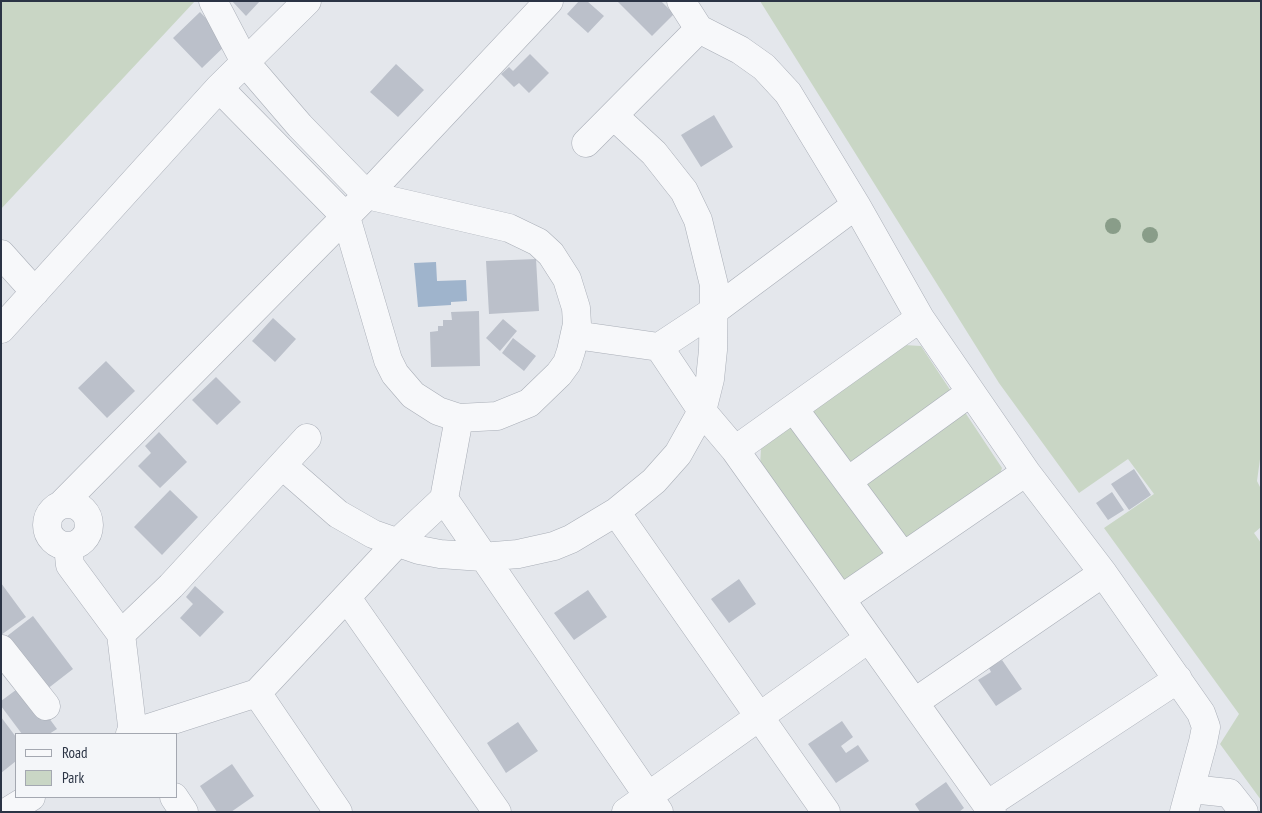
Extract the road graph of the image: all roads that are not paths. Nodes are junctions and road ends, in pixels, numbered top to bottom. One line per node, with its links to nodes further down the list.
1 (213, 1): 6 (street)
2 (307, 1): 6 (street)
3 (549, 1): 12 (street)
4 (681, 1): 5 (street)
5 (699, 29): 8 (street); 13 (street)
6 (245, 62): 7 (street); 9 (street)
7 (219, 88): 11 (street); 16 (street)
8 (614, 116): 10 (street); 17 (street)
9 (317, 143): 11 (street); 12 (street)
10 (586, 143)
11 (296, 166): 14 (street)
12 (367, 195): 14 (street); 20 (street)
13 (856, 205): 17 (street); 18 (street)
14 (346, 217): 25 (street); 39 (street)
15 (1, 254): 16 (street)
16 (35, 292): 19 (street)
17 (715, 310): 21 (street); 24 (street)
18 (920, 318): 22 (street); 23 (street)
19 (1, 329)
20 (575, 335): 21 (street); 25 (street)
21 (659, 347): 24 (street)
22 (971, 392): 29 (street); 30 (street)
23 (794, 409): 27 (street); 30 (street)
24 (702, 410): 27 (street); 32 (street)
25 (458, 418): 31 (street)
26 (307, 438): 28 (street)
27 (735, 450): 38 (street)
28 (283, 466): 33 (street); 39 (street)
29 (1026, 472): 34 (street); 36 (street)
30 (848, 481): 34 (street)
31 (444, 499): 33 (street); 35 (street)
32 (616, 512): 35 (street); 46 (street)
33 (397, 544): 35 (street); 37 (street)
34 (903, 556): 38 (street)
35 (482, 557): 52 (street)
36 (1103, 573): 42 (street); 44 (street)
37 (347, 598): 43 (street); 57 (street)
38 (841, 599): 40 (street)
39 (121, 634): 47 (street)
40 (868, 640): 44 (street); 46 (street)
41 (1, 649): 45 (street)
42 (1178, 679): 51 (street); 53 (street)
43 (257, 693): 48 (street); 56 (street)
44 (914, 702): 53 (street)
45 (46, 706)
46 (759, 717): 52 (street); 59 (street)
47 (132, 733)
48 (135, 733)
49 (29, 798): 54 (street)
50 (175, 798): 55 (street)
51 (1188, 801): 60 (street)
52 (654, 804): 58 (street)
53 (989, 808)
54 (7, 812)
55 (184, 812)
56 (338, 812)
57 (497, 812)
58 (626, 812)
59 (826, 812)
60 (1244, 812)

